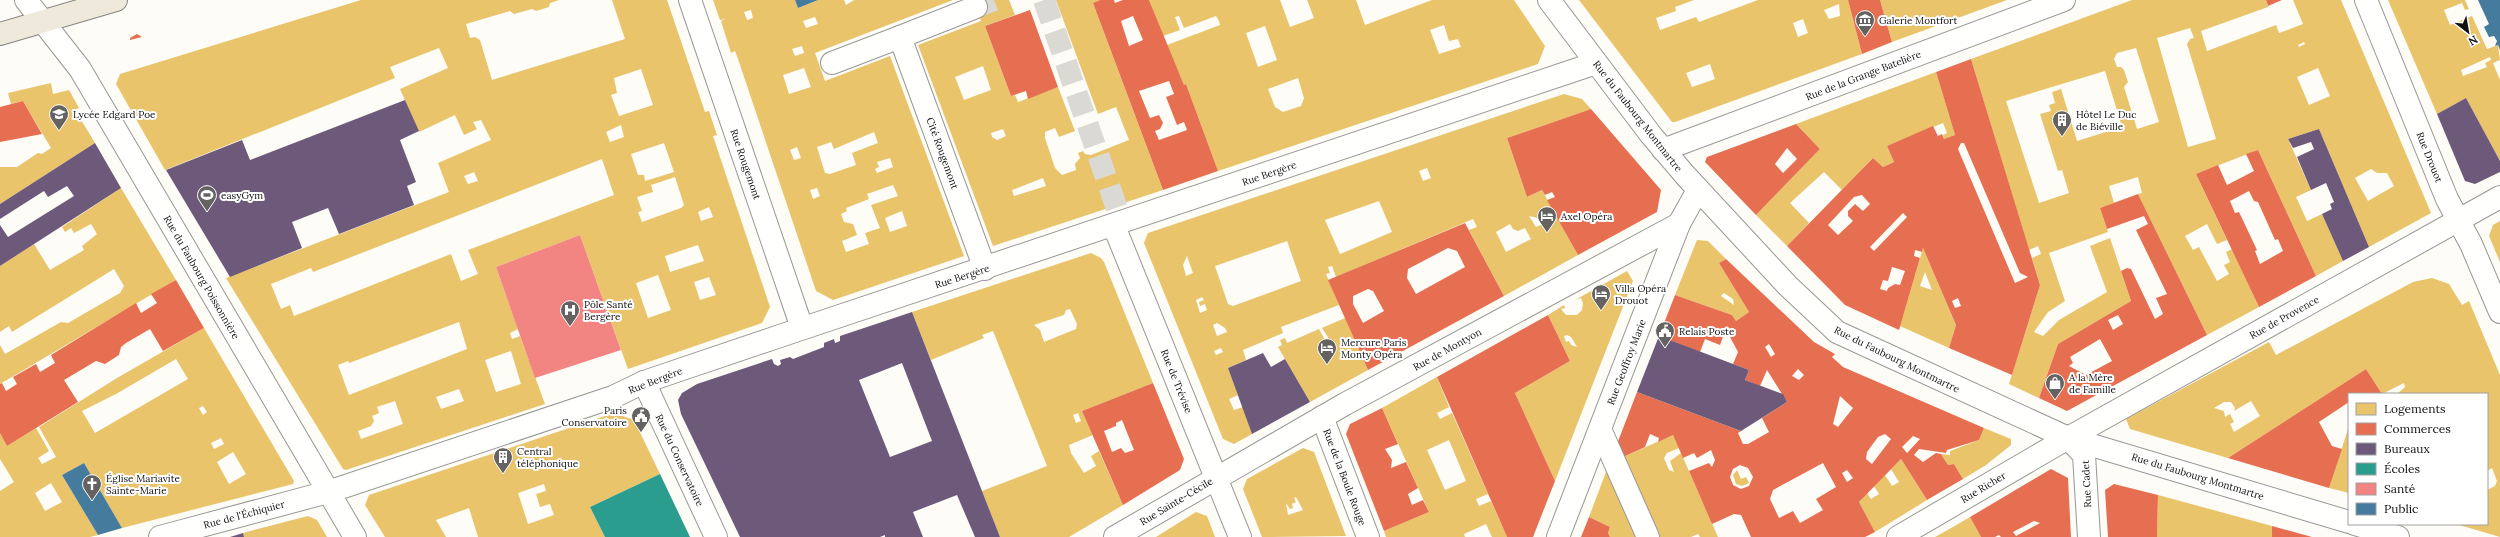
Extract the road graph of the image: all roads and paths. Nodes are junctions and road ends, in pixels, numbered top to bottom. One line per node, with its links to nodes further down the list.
1 (26, 0): 8 (street, Rue du Faubourg Poissonnière)
2 (116, 0): 8 (main road)
3 (690, 0): 21 (street, Rue Rougemont)
4 (1549, 0): 12 (street, Rue du Faubourg Montmartre)
5 (2064, 0): 13 (street, Rue de la Grange Batelière)
6 (2366, 0): 16 (street, Rue Drouot)
7 (976, 7): 10 (street)
8 (42, 21): 9 (main road); 27 (street, Rue du Faubourg Poissonnière)
9 (0, 34)
10 (900, 37): 11 (street); 19 (street, Cité Rougemont)
11 (832, 63)
12 (1596, 63): 13 (street, Rue du Faubourg Montmartre); 18 (street, Rue Bergère)
13 (1663, 150): 14 (street, Rue du Faubourg Montmartre)
14 (1698, 190): 17 (street, Rue Geoffroy Marie); 25 (street, Rue du Faubourg Montmartre)
15 (2500, 197): 16 (street, Rue de Provence)
16 (2458, 220): 20 (street, Rue Drouot); 25 (street, Rue de Provence)
17 (1679, 224): 23 (street, Rue de Montyon); 24 (street, Rue Geoffroy Marie)
18 (1114, 226): 19 (street, Rue Bergère); 26 (street, Rue de Trévise)
19 (985, 268): 21 (street, Rue Bergère)
20 (2500, 312)
21 (802, 328): 22 (street, Rue Bergère)
22 (644, 382): 27 (street, Rue Bergère); 32 (street, Rue du Conservatoire)
23 (1322, 417): 26 (street, Rue de Montyon); 35 (street, Rue de la Boule Rouge)
24 (1600, 429): 36 (street, Rue Geoffroy Marie); 37 (street)
25 (2068, 438): 28 (street, Rue du Faubourg Montmartre); 38 (street, Rue Richer); 39 (street, Rue Cadet)
26 (1216, 477): 33 (street, Rue Sainte-Cécile); 34 (street, Rue de Trévise)
27 (328, 492): 30 (street, Rue de l'Échiquier); 31 (street, Rue du Faubourg Poissonnière)
28 (2348, 522)
29 (2358, 525): 40 (street)
30 (160, 537)
31 (355, 537)
32 (716, 537)
33 (1115, 537)
34 (1240, 537)
35 (1368, 537)
36 (1558, 537)
37 (1648, 537)
38 (1898, 537)
39 (2089, 537)
40 (2398, 537)

